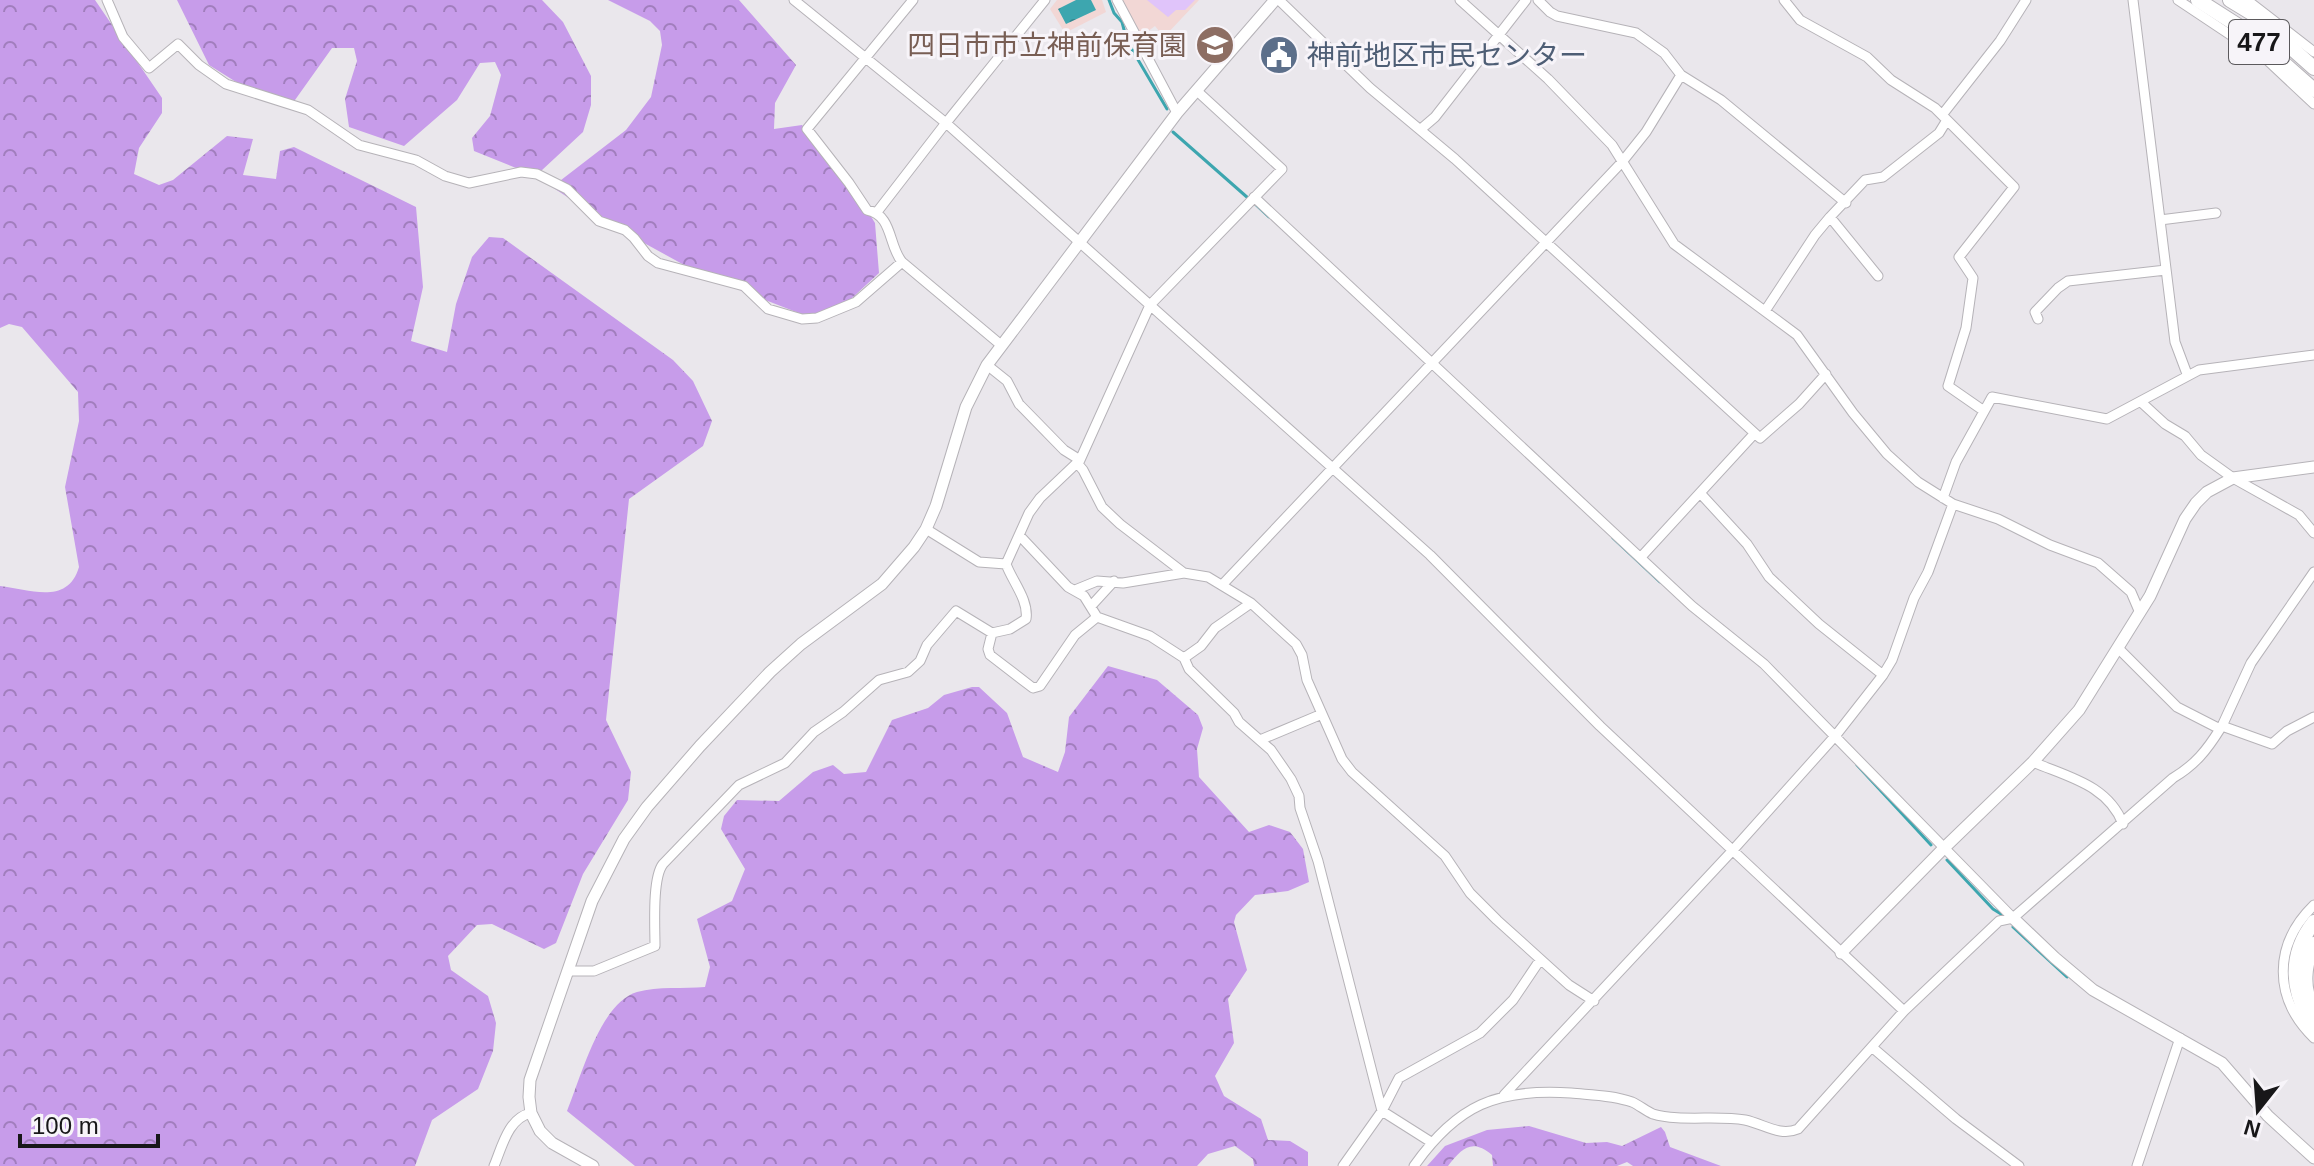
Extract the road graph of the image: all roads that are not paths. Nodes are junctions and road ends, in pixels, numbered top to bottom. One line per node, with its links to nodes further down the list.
1 (107, 0): 38 (street)
2 (794, 0): 19 (street)
3 (913, 0): 19 (street)
4 (1045, 0): 27 (street)
5 (1117, 0): 25 (street)
6 (1277, 0): 23 (street); 28 (street)
7 (1460, 0): 17 (street)
8 (1526, 0): 17 (street)
9 (1538, 0): 21 (street)
10 (2026, 0): 26 (street)
11 (2133, 0): 35 (street)
12 (2178, 0): 24 (street)
13 (2198, 0): 22 (highway, 477)
14 (2230, 0): 20 (highway, 477)
15 (2247, 0): 18 (street)
16 (1786, 1): 26 (street)
17 (1500, 36): 28 (street); 29 (street)
18 (2314, 52)
19 (866, 59): 27 (street); 32 (street)
20 (2314, 68)
21 (1681, 75): 29 (street); 31 (street)
22 (2314, 90)
23 (1197, 91): 25 (street); 30 (street)
24 (2314, 104)
25 (1177, 113): 36 (street)
26 (1945, 117): 31 (street); 51 (street)
27 (946, 124): 32 (street); 36 (street)
28 (1421, 129): 37 (street)
29 (1622, 162): 37 (street); 42 (street)
30 (1251, 200): 41 (street); 46 (street)
31 (1846, 203): 34 (street)
32 (877, 212): 38 (street)
33 (2216, 213): 35 (street)
34 (1830, 217): 40 (street); 42 (street)
35 (2160, 220): 39 (street)
36 (1079, 241): 41 (street); 44 (street)
37 (1546, 241): 46 (street); 52 (street)
38 (902, 262): 44 (street)
39 (2166, 270): 43 (street); 49 (street)
40 (1878, 276)
41 (1150, 305): 53 (street); 55 (street)
42 (1765, 311): 48 (street)
43 (2038, 319)
44 (1001, 345): 47 (street)
45 (2314, 355): 49 (street)
46 (1431, 363): 55 (street); 63 (street)
47 (987, 365): 53 (street); 60 (street)
48 (1826, 374): 52 (street); 58 (street)
49 (2187, 374): 50 (street)
50 (2141, 402): 51 (street); 56 (street)
51 (1984, 411): 58 (street)
52 (1754, 434): 57 (street)
53 (1078, 461): 62 (street); 66 (street)
54 (2314, 467): 56 (street)
55 (1331, 469): 68 (street); 86 (street)
56 (2233, 478): 61 (street); 72 (street)
57 (1700, 493): 63 (street); 77 (street)
58 (1943, 498): 59 (street)
59 (1953, 504): 72 (street); 77 (street)
60 (926, 529): 64 (street); 93 (street)
61 (2314, 533)
62 (1020, 536): 64 (street); 69 (street)
63 (1641, 557): 81 (street)
64 (1006, 564): 74 (street)
65 (2314, 572): 80 (street)
66 (1184, 573): 67 (street); 68 (street)
67 (1114, 581): 69 (street); 71 (street)
68 (1223, 584): 70 (street)
69 (1075, 590): 71 (street)
70 (1251, 603): 76 (street); 78 (street)
71 (1092, 605): 73 (street)
72 (2140, 613): 75 (street)
73 (1097, 617): 74 (street); 76 (street)
74 (992, 633): 93 (street)
75 (2118, 648): 80 (street); 83 (street)
76 (1184, 658): 82 (street)
77 (1883, 675): 81 (street)
78 (1322, 714): 82 (street); 92 (street)
79 (2314, 717): 80 (street)
80 (2221, 728): 84 (street)
81 (1836, 735): 85 (street); 86 (street)
82 (1260, 740): 102 (street)
83 (2033, 762): 84 (street); 85 (street)
84 (2123, 824): 88 (street)
85 (1943, 849): 88 (street); 91 (street)
86 (1733, 850): 91 (street); 94 (street)
87 (2314, 905): 99 (street)
88 (2013, 918): 96 (street); 98 (street)
89 (2314, 922): 97 (highway)
90 (2314, 944): 95 (highway)
91 (1841, 953): 96 (street)
92 (1540, 960): 94 (street); 102 (street)
93 (569, 971): 103 (street)
94 (1594, 1001): 101 (street)
95 (2314, 1008)
96 (1904, 1011): 100 (street)
97 (2314, 1026)
98 (2180, 1038): 105 (street); 111 (street)
99 (2314, 1038)
100 (1873, 1048): 101 (street); 110 (street)
101 (1504, 1095): 104 (street)
102 (1382, 1111): 104 (street); 108 (street)
103 (531, 1113): 106 (street); 107 (street)
104 (1431, 1142): 109 (street)
105 (2314, 1158)
106 (494, 1166)
107 (593, 1166)
108 (1343, 1166)
109 (1414, 1166)
110 (2019, 1166)
111 (2137, 1166)

